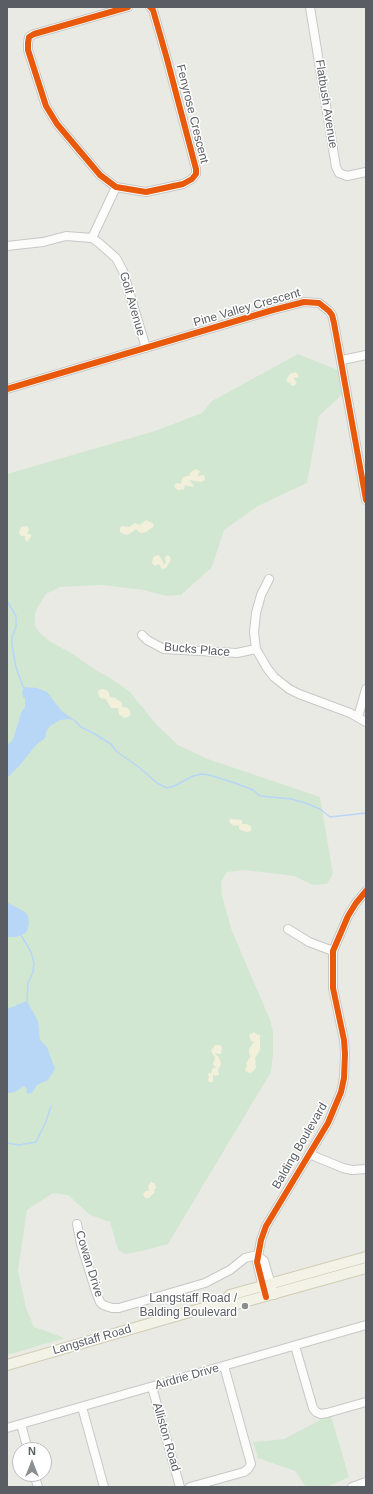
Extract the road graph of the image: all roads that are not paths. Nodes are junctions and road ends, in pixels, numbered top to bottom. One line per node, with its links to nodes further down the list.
1 (128, 7): 5 (street, Fenyrose Crescent)
2 (150, 7): 5 (street, Fenyrose Crescent)
3 (310, 7): 4 (street, Flatbush Avenue)
4 (366, 172)
5 (116, 187): 6 (street)
6 (92, 238): 7 (street); 8 (street, Golf Avenue)
7 (7, 246)
8 (146, 348): 10 (street, Pine Valley Crescent); 11 (street, Pine Valley Crescent)
9 (366, 356): 10 (street)
10 (342, 360): 12 (street, Pine Valley Crescent)
11 (7, 389)
12 (366, 500)
13 (269, 578): 15 (street)
14 (142, 635): 15 (street, Bucks Place)
15 (256, 649): 17 (street)
16 (366, 689): 17 (street)
17 (358, 718): 18 (street)
18 (366, 722)
19 (366, 891): 21 (street, Balding Boulevard)
20 (288, 929): 21 (street)
21 (333, 951): 22 (street, Balding Boulevard)
22 (309, 1154): 23 (street); 25 (street, Balding Boulevard)
23 (366, 1169)
24 (76, 1224): 25 (street, Cowan Drive)
25 (257, 1255): 28 (street)
26 (366, 1257): 28 (main road, Langstaff Road)
27 (366, 1268): 29 (main road, Langstaff Road)
28 (266, 1285): 29 (street); 30 (main road, Langstaff Road)
29 (270, 1296): 30 (main road, Langstaff Road)
30 (224, 1302): 33 (main road, Langstaff Road)
31 (366, 1325): 32 (street, Airdrie Drive)
32 (295, 1346): 34 (street, Airdrie Drive); 36 (street)
33 (7, 1365)
34 (224, 1366): 35 (street, Airdrie Drive); 44 (street)
35 (152, 1386): 37 (street, Airdrie Drive); 43 (street, Alliston Road)
36 (366, 1402)
37 (82, 1406): 38 (street, Airdrie Drive); 42 (street)
38 (21, 1424): 39 (street, Airdrie Drive); 40 (street)
39 (7, 1428)
40 (26, 1442)
41 (366, 1482): 45 (street)
42 (104, 1487)
43 (180, 1487)
44 (190, 1487)
45 (352, 1487)

